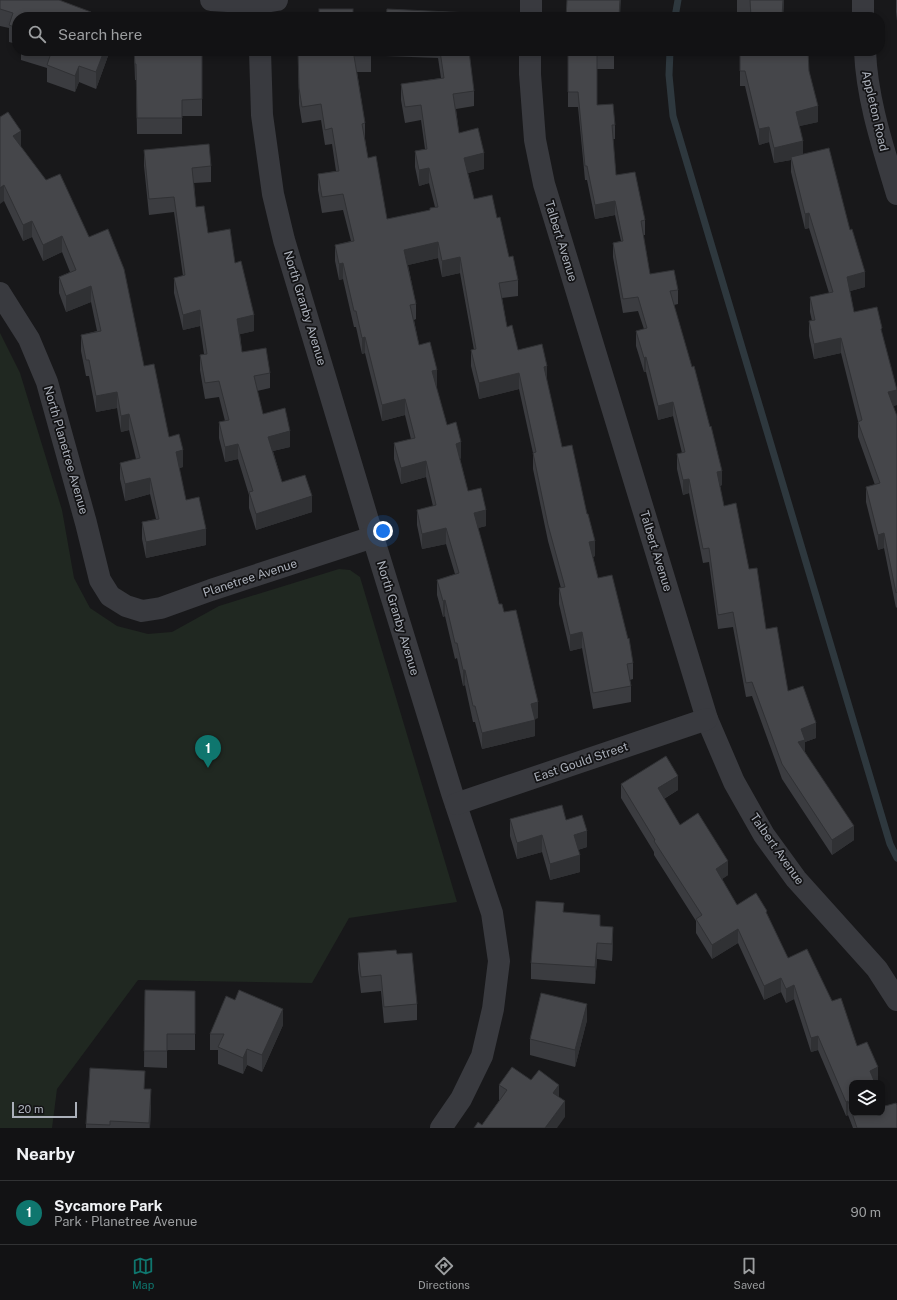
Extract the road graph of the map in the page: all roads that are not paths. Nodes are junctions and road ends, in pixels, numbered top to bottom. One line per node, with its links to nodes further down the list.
1 (211, 0): 4 (street)
2 (531, 0): 5 (street)
3 (863, 0): 6 (street)
4 (265, 7)
5 (531, 12)
6 (863, 12)
7 (260, 56): 12 (street, North Granby Avenue)
8 (530, 56): 14 (street, Talbert Avenue)
9 (865, 56): 10 (street, Appleton Road)
10 (897, 194)
11 (0, 293): 13 (street, North Planetree Avenue)
12 (373, 537): 13 (street, Planetree Avenue); 15 (street, North Granby Avenue)
13 (126, 606)
14 (707, 719): 15 (street, East Gould Street); 16 (street, Talbert Avenue)
15 (456, 804): 17 (street, North Granby Avenue)
16 (897, 1000)
17 (441, 1128)

